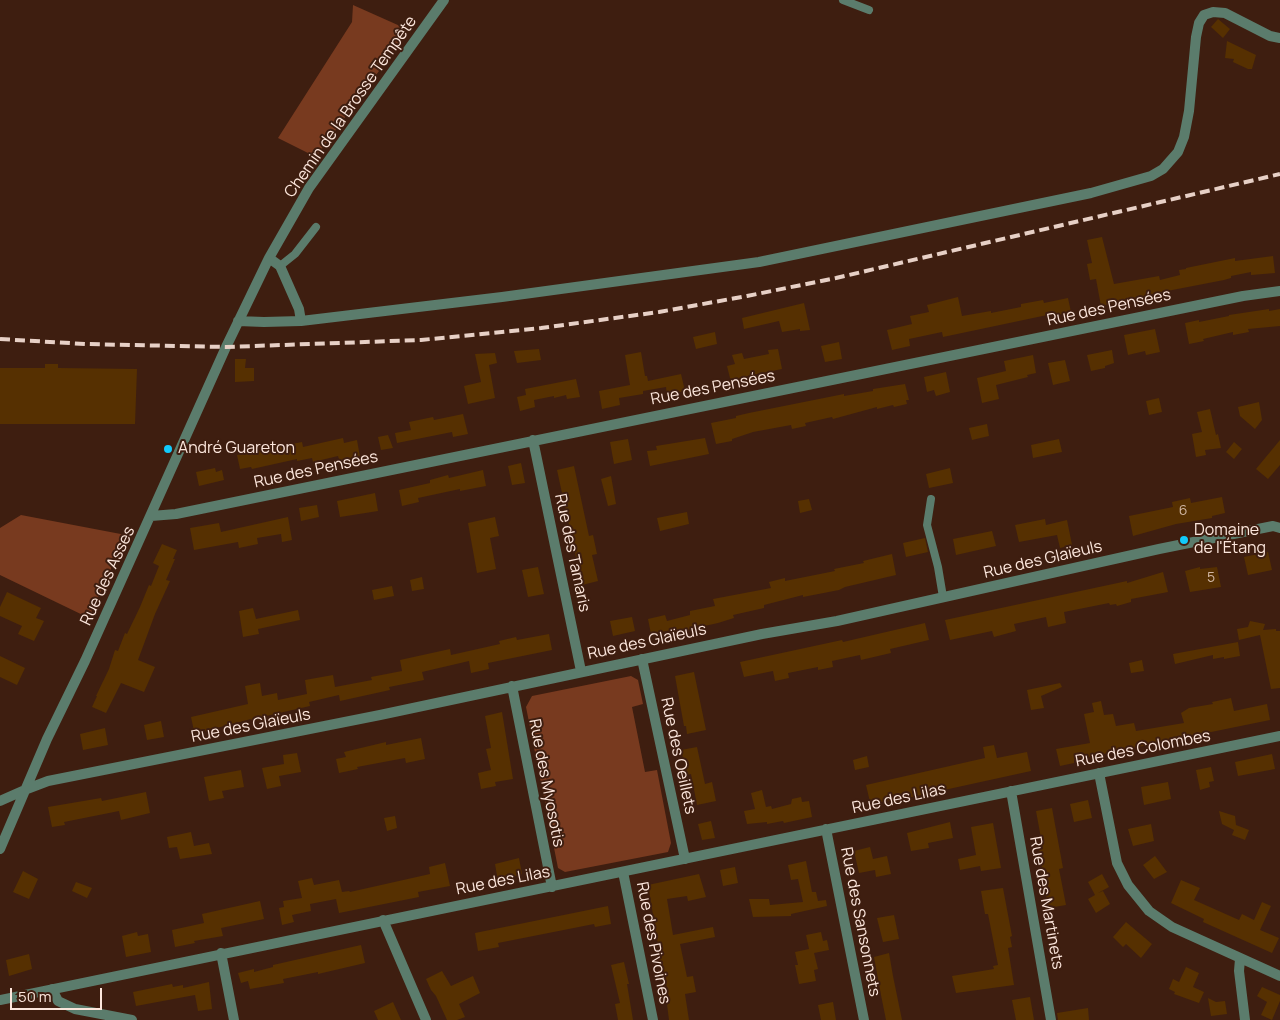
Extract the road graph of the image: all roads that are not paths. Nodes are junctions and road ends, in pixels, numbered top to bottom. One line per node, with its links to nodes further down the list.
1 (444, 0): 6 (street, Chemin de la Brosse Tempête)
2 (843, 0): 3 (lane)
3 (869, 10)
4 (1280, 38): 10 (street)
5 (316, 227): 7 (lane)
6 (269, 258): 7 (street); 9 (street, Chemin de la Brosse Tempête)
7 (280, 266): 10 (street)
8 (1280, 291): 11 (street, Rue des Pensées)
9 (238, 320): 10 (street); 13 (street, Rue des Asses)
10 (301, 320)
11 (533, 440): 13 (street, Rue des Pensées); 17 (street, Rue des Tamaris)
12 (931, 499): 15 (lane)
13 (152, 516): 21 (street, Rue des Asses)
14 (1278, 525): 15 (street, Rue des Glaïeuls)
15 (943, 597): 16 (street, Rue des Glaïeuls)
16 (642, 659): 17 (street, Rue des Glaïeuls); 26 (street, Rue des Oeillets)
17 (581, 671): 18 (street, Rue des Glaïeuls)
18 (512, 686): 21 (street, Rue des Glaïeuls); 28 (street, Rue des Myosotis)
19 (1280, 736): 20 (street, Rue des Colombes)
20 (1099, 773): 22 (street, Rue des Colombes); 31 (street)
21 (27, 789): 23 (street); 25 (street, Rue des Asses)
22 (1011, 791): 24 (street, Rue des Lilas); 40 (street, Rue des Martinets)
23 (0, 801)
24 (826, 829): 26 (street, Rue des Lilas); 39 (street, Rue des Sansonnets)
25 (0, 849)
26 (684, 859): 27 (street, Rue des Lilas)
27 (624, 872): 28 (street, Rue des Lilas); 38 (street, Rue des Pivoines)
28 (552, 887): 29 (street, Rue des Lilas)
29 (383, 920): 30 (street, Rue des Lilas); 37 (street)
30 (220, 954): 33 (street, Rue des Lilas); 36 (street)
31 (1240, 959): 32 (street); 41 (street)
32 (1280, 976)
33 (52, 989): 34 (street, Rue des Lilas); 35 (street)
34 (0, 1000)
35 (132, 1020)
36 (234, 1020)
37 (426, 1020)
38 (653, 1020)
39 (864, 1020)
40 (1050, 1020)
41 (1245, 1020)

